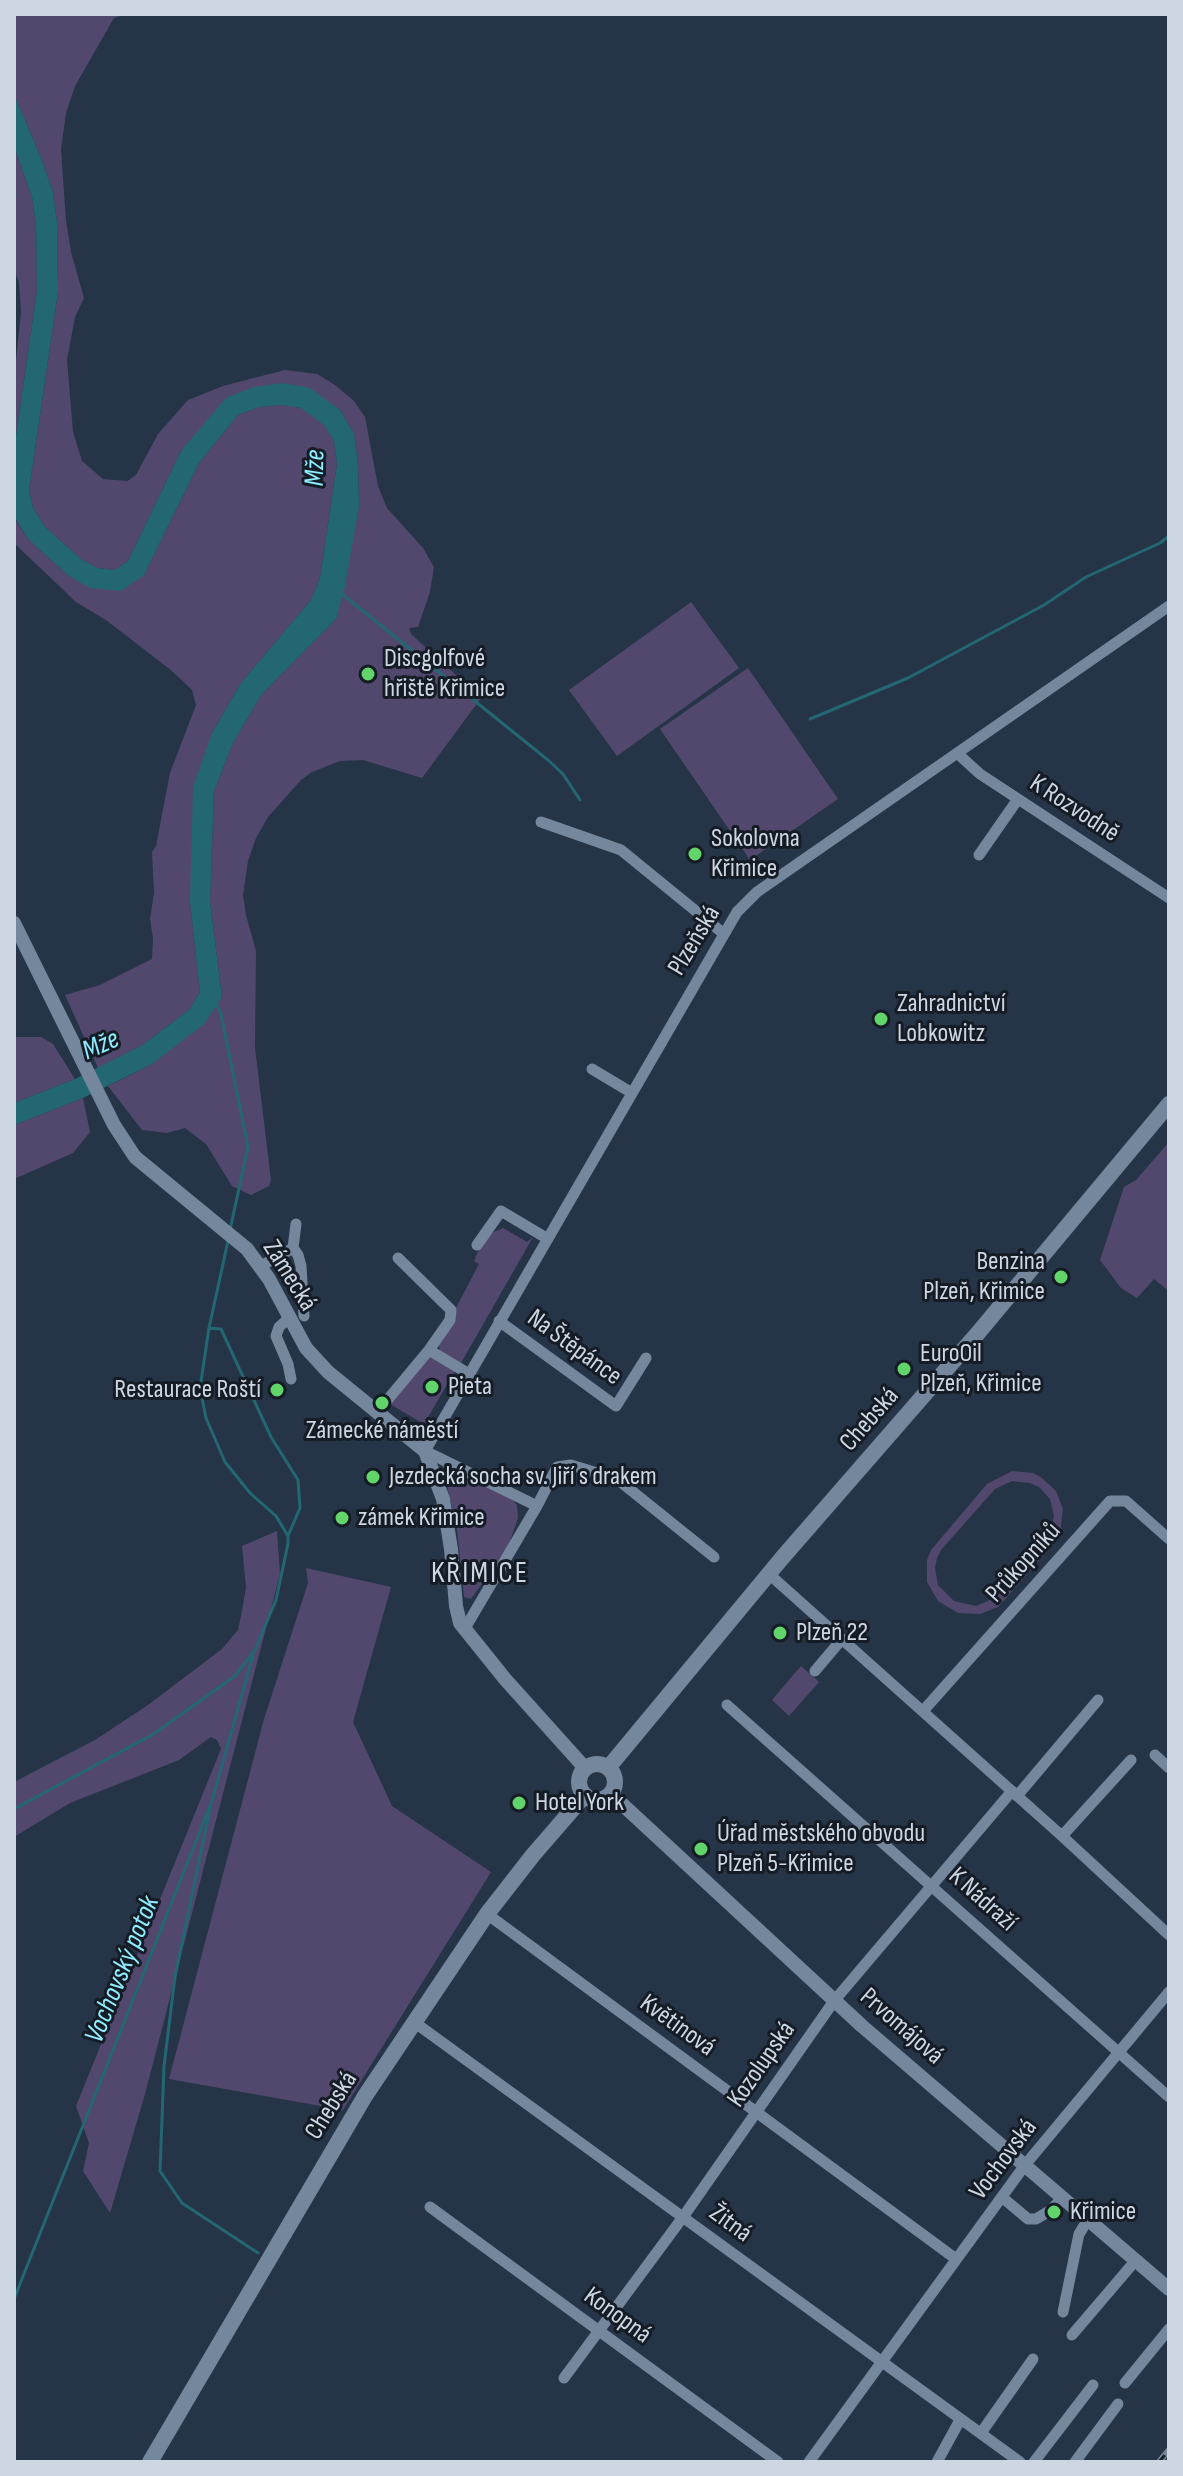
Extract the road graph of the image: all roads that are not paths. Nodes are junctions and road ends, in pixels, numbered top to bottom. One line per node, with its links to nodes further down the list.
1 (1169, 606): 2 (street, Plzeňská)
2 (957, 753): 3 (street, K Rozvodně); 8 (street, Plzeňská)
3 (1018, 799): 5 (street); 6 (street, K Rozvodně)
4 (541, 822): 8 (street)
5 (979, 855)
6 (1169, 898)
7 (14, 923): 17 (street, Zámecká)
8 (724, 934): 10 (street, Plzeňská)
9 (592, 1069): 10 (street)
10 (632, 1093): 13 (street, Plzeňská)
11 (1169, 1104): 29 (main road, Chebská)
12 (296, 1224): 15 (street)
13 (548, 1239): 14 (street); 19 (street, Plzeňská)
14 (477, 1245)
15 (293, 1248): 17 (street); 18 (street)
16 (398, 1258): 20 (street)
17 (261, 1266): 18 (street, Zámecká)
18 (296, 1317): 23 (street); 25 (street, Zámecká)
19 (499, 1321): 21 (street, Na Štěpánce); 22 (street, Plzeňská)
20 (429, 1350): 22 (street); 24 (street)
21 (646, 1358)
22 (469, 1374): 25 (street, Plzeňská)
23 (291, 1379)
24 (384, 1404)
25 (425, 1451): 26 (street); 30 (street)
26 (537, 1506): 28 (street); 30 (street)
27 (1169, 1539): 35 (street, Průkopníků)
28 (714, 1557)
29 (769, 1574): 31 (street); 39 (main road, Chebská)
30 (467, 1634): 38 (street)
31 (842, 1639): 32 (street); 35 (street)
32 (815, 1671)
33 (1098, 1700): 42 (street, Kozolupská)
34 (727, 1705): 45 (street, K Nádraží)
35 (923, 1711): 42 (street)
36 (1155, 1755): 40 (street)
37 (1131, 1760): 44 (street)
38 (585, 1768): 39 (main road); 43 (main road)
39 (608, 1768): 41 (main road)
40 (1169, 1768)
41 (610, 1793): 43 (main road); 49 (street, Prvomájová)
42 (1015, 1793): 44 (street); 45 (street, Kozolupská)
43 (585, 1795): 46 (main road, Chebská)
44 (1062, 1836): 47 (street)
45 (933, 1885): 49 (street, Kozolupská); 51 (street, K Nádraží)
46 (487, 1914): 50 (main road, Chebská); 53 (street, Květinová)
47 (1169, 1935)
48 (1169, 1992): 51 (street, Vochovská)
49 (834, 2001): 53 (street, Kozolupská); 54 (street, Prvomájová)
50 (414, 2022): 58 (street, Žitná); 75 (main road, Chebská)
51 (1117, 2053): 52 (street, K Nádraží); 54 (street, Vochovská)
52 (1169, 2097)
53 (756, 2112): 58 (street, Kozolupská); 60 (street, Květinová)
54 (1025, 2165): 55 (street, Prvomájová); 56 (street, Vochovská)
55 (1063, 2197): 56 (street); 59 (street, Prvomájová)
56 (1003, 2198): 60 (street, Vochovská)
57 (430, 2207): 65 (street, Konopná)
58 (683, 2217): 65 (street, Kozolupská); 68 (street, Žitná)
59 (1089, 2218): 61 (street, Prvomájová); 63 (street)
60 (956, 2259): 68 (street, Vochovská)
61 (1136, 2260): 62 (street, Prvomájová); 66 (street)
62 (1169, 2289)
63 (1063, 2312)
64 (1169, 2329): 70 (street)
65 (599, 2330): 69 (street, Kozolupská); 76 (street, Konopná)
66 (1072, 2335)
67 (1033, 2359): 74 (street)
68 (882, 2361): 73 (street, Žitná); 77 (street, Vochovská)
69 (564, 2378)
70 (1125, 2383)
71 (1093, 2385): 80 (street)
72 (1118, 2404): 81 (street)
73 (960, 2420): 74 (street, Žitná); 78 (street)
74 (981, 2433): 79 (street, Žitná)
75 (150, 2462)
76 (778, 2462)
77 (809, 2462)
78 (937, 2462)
79 (1020, 2462)
80 (1034, 2462)
81 (1075, 2462)

